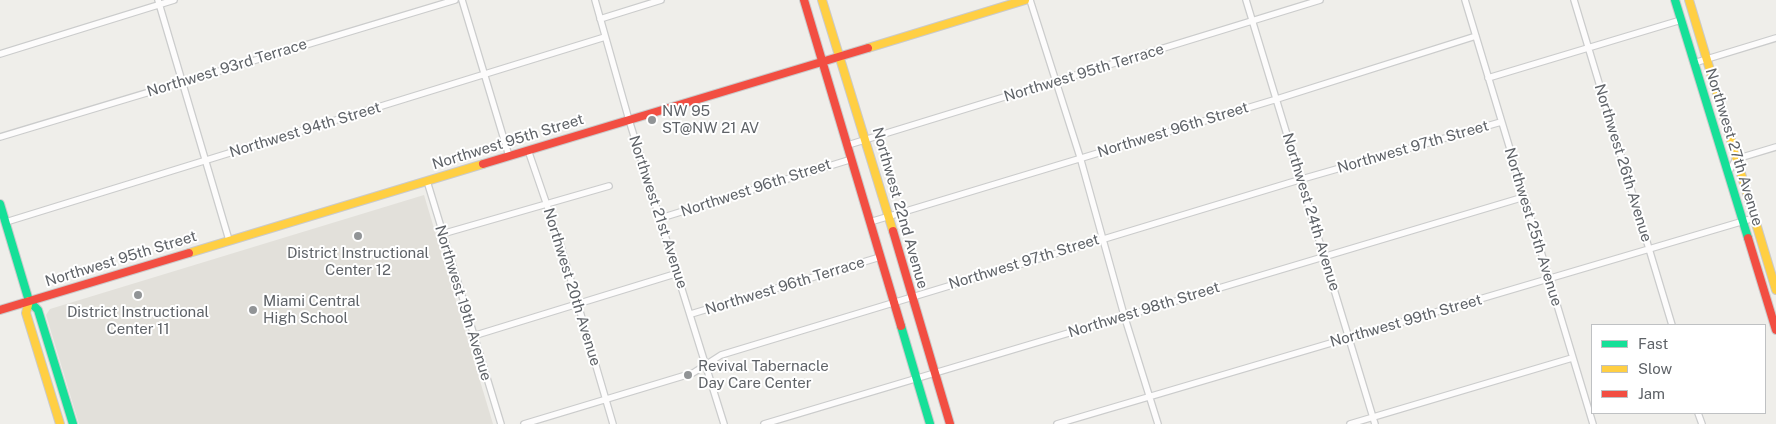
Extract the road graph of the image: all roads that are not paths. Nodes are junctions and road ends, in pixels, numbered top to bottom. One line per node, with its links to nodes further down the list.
1 (174, 0): 16 (street)
2 (455, 0): 31 (street, Northwest 93rd Terrace)
3 (462, 0): 29 (street)
4 (595, 0): 17 (street, Northwest 21st Avenue)
5 (661, 0): 17 (street)
6 (804, 0): 27 (main road)
7 (822, 0): 25 (main road, Northwest 22nd Avenue)
8 (1025, 0): 25 (main road, Northwest 95th Street)
9 (1030, 0): 32 (street)
10 (1246, 0): 18 (street, Northwest 24th Avenue)
11 (1320, 0): 18 (street, Northwest 95th Terrace)
12 (1465, 0): 20 (street, Northwest 25th Avenue)
13 (1574, 0): 23 (street, Northwest 26th Avenue)
14 (1675, 0): 19 (main road, Northwest 27th Avenue)
15 (1689, 0): 26 (main road, Northwest 27th Avenue)
16 (159, 2): 24 (street); 31 (street)
17 (600, 19): 21 (street, Northwest 21st Avenue)
18 (1252, 20): 32 (street, Northwest 95th Terrace); 33 (street, Northwest 24th Avenue)
19 (1681, 20): 23 (street); 28 (main road, Northwest 27th Avenue)
20 (1476, 36): 30 (street, Northwest 25th Avenue); 33 (street, Northwest 96th Street)
21 (605, 37): 29 (street, Northwest 94th Street); 34 (street, Northwest 21st Avenue)
22 (1776, 38): 26 (street)
23 (1588, 48): 30 (street); 62 (street, Northwest 26th Avenue)
24 (0, 54)
25 (840, 57): 27 (main road, Northwest 95th Street); 37 (main road, Northwest 22nd Avenue)
26 (1706, 59): 28 (street); 43 (main road, Northwest 27th Avenue)
27 (823, 62): 34 (main road, Northwest 95th Street); 38 (main road)
28 (1694, 63): 46 (main road, Northwest 27th Avenue)
29 (485, 76): 41 (street); 45 (street, Northwest 94th Street)
30 (1488, 78): 35 (street, Northwest 25th Avenue)
31 (182, 82): 36 (street, Northwest 93rd Terrace); 45 (street)
32 (1056, 83): 37 (street, Northwest 95th Terrace); 42 (street)
33 (1277, 99): 42 (street, Northwest 96th Street); 47 (street, Northwest 24th Avenue)
34 (629, 120): 40 (main road, Northwest 95th Street); 54 (street, Northwest 21st Avenue)
35 (1501, 122): 47 (street, Northwest 97th Street); 50 (street, Northwest 25th Avenue)
36 (0, 137)
37 (866, 139): 38 (street, Northwest 95th Terrace); 53 (main road, Northwest 22nd Avenue)
38 (848, 145): 44 (main road)
39 (1776, 147): 43 (street)
40 (528, 150): 41 (main road, Northwest 95th Street); 52 (street, Northwest 20th Avenue)
41 (509, 156): 48 (main road, Northwest 95th Street)
42 (1080, 157): 53 (street, Northwest 96th Street); 60 (street)
43 (1736, 158): 46 (street); 55 (main road, Northwest 27th Avenue)
44 (852, 159): 54 (street, Northwest 96th Street); 57 (main road)
45 (205, 161): 56 (street, Northwest 94th Street); 61 (street)
46 (1728, 174): 58 (main road, Northwest 27th Avenue)
47 (1302, 179): 60 (street, Northwest 97th Street); 63 (street, Northwest 24th Avenue)
48 (427, 181): 59 (street, Northwest 19th Avenue); 61 (main road, Northwest 95th Street)
49 (609, 186): 52 (street)
50 (1524, 197): 63 (street, Northwest 98th Street); 67 (street, Northwest 25th Avenue)
51 (0, 204): 56 (main road)
52 (546, 204): 59 (street); 71 (street, Northwest 20th Avenue)
53 (889, 216): 57 (street, Northwest 96th Street); 69 (main road, Northwest 22nd Avenue)
54 (661, 218): 66 (street, Northwest 21st Avenue)
55 (1754, 218): 58 (street, Northwest 99th Street); 65 (main road, Northwest 27th Avenue)
56 (6, 222): 70 (main road)
57 (870, 222): 64 (main road)
58 (1743, 222): 62 (street, Northwest 99th Street); 77 (main road, Northwest 27th Avenue)
59 (442, 234): 78 (street, Northwest 19th Avenue)
60 (1104, 238): 69 (street, Northwest 97th Street); 75 (street)
61 (229, 240): 70 (main road, Northwest 95th Street)
62 (1648, 250): 67 (street, Northwest 99th Street); 76 (street, Northwest 26th Avenue)
63 (1325, 255): 75 (street, Northwest 98th Street); 79 (street, Northwest 24th Avenue)
64 (880, 257): 72 (main road); 74 (street, Northwest 96th Terrace)
65 (1772, 266): 68 (main road, Northwest 27th Avenue)
66 (678, 272): 71 (street); 74 (street, Northwest 21st Avenue)
67 (1548, 279): 79 (street, Northwest 99th Street); 80 (street, Northwest 25th Avenue)
68 (1776, 290)
69 (912, 296): 72 (street, Northwest 97th Street); 82 (main road, Northwest 22nd Avenue)
70 (29, 301): 73 (main road, Northwest 95th Street); 87 (main road); 88 (main road)
71 (578, 302): 78 (street); 85 (street, Northwest 20th Avenue)
72 (894, 302): 81 (street, Northwest 97th Street); 83 (main road)
73 (0, 310)
74 (691, 314): 81 (street, Northwest 21st Avenue)
75 (1124, 315): 82 (street, Northwest 98th Street); 84 (street)
76 (1672, 324)
77 (1776, 330)
78 (473, 336): 89 (street, Northwest 19th Avenue)
79 (1349, 338): 84 (street, Northwest 99th Street); 86 (street, Northwest 24th Avenue)
80 (1572, 358): 86 (street); 99 (street, Northwest 25th Avenue)
81 (706, 365): 85 (street, Northwest 97th Street); 92 (street, Northwest 21st Avenue)
82 (936, 373): 83 (street, Northwest 98th Street); 95 (main road, Northwest 22nd Avenue)
83 (916, 379): 93 (street, Northwest 98th Street); 94 (main road)
84 (1150, 396): 96 (street, Northwest 99th Street); 97 (street)
85 (606, 398): 90 (street, Northwest 97th Street); 91 (street, Northwest 20th Avenue)
86 (1374, 421): 98 (street)
87 (60, 424)
88 (73, 424)
89 (502, 424)
90 (524, 424)
91 (613, 424)
92 (724, 424)
93 (764, 424)
94 (930, 424)
95 (950, 424)
96 (1057, 424)
97 (1158, 424)
98 (1350, 424)
99 (1593, 424)

